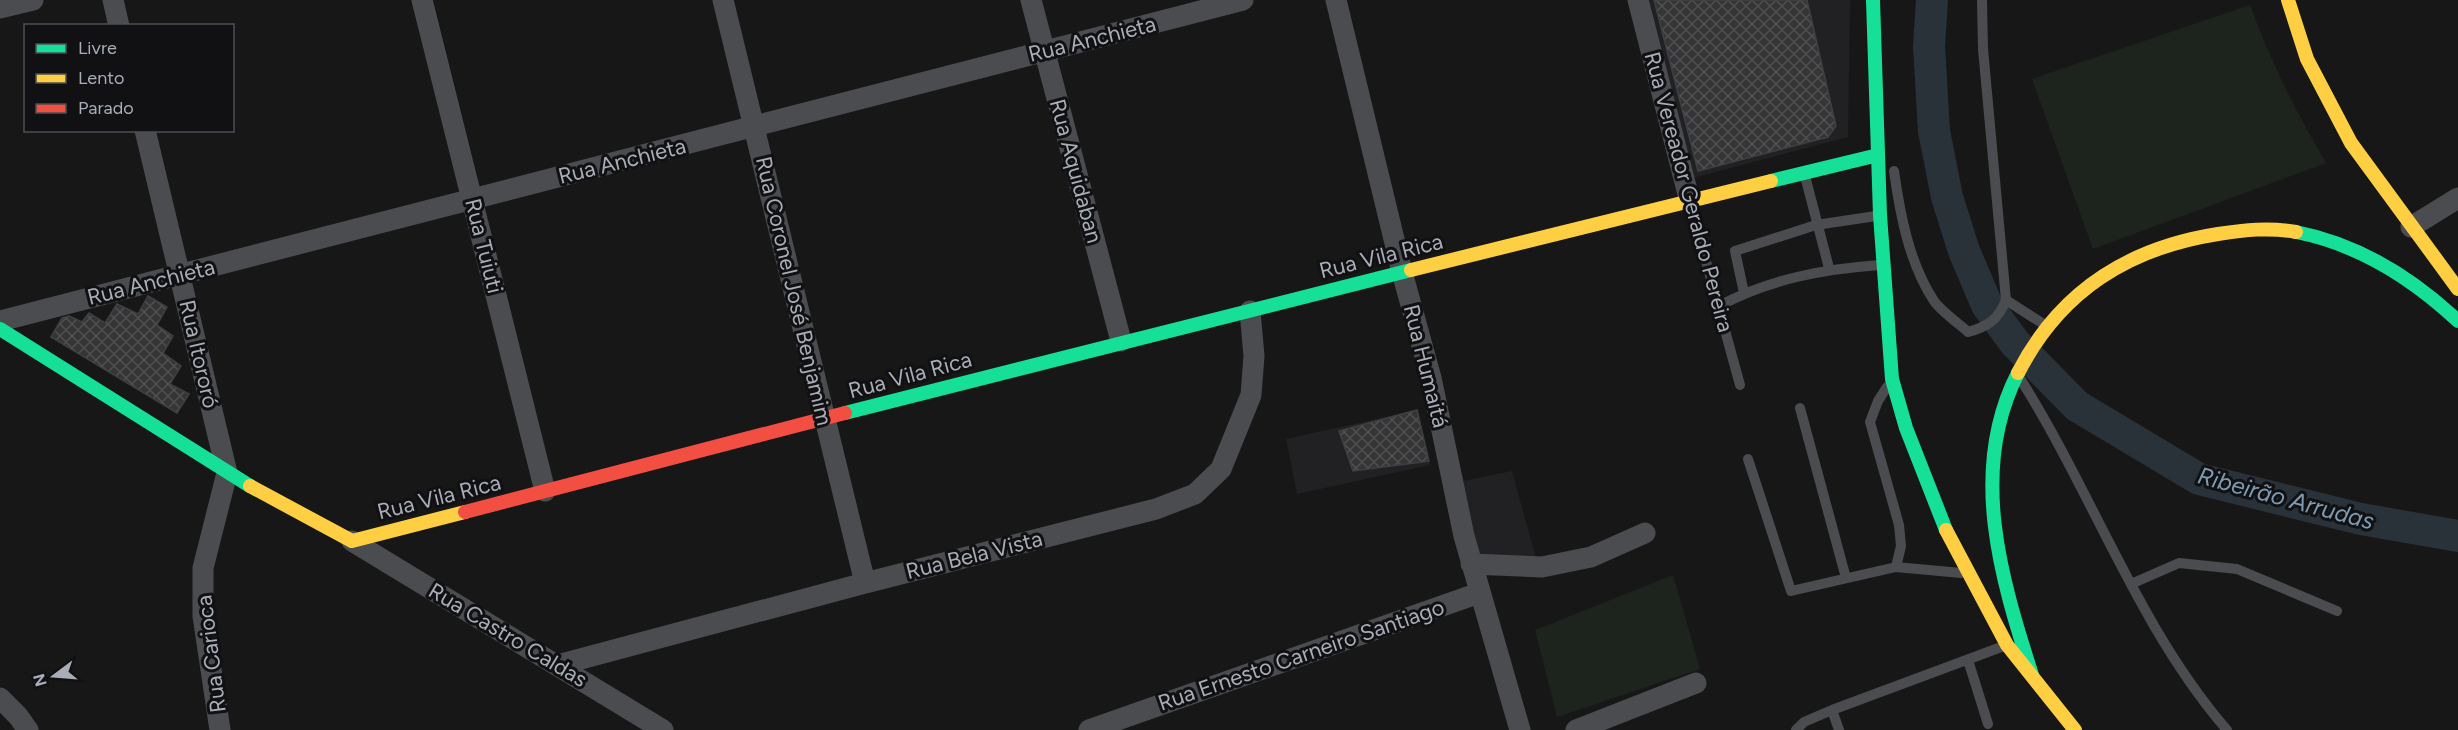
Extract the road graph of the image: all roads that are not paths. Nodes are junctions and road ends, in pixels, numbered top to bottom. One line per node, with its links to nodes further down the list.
1 (33, 0): 12 (street)
2 (113, 0): 13 (street)
3 (422, 0): 20 (street, Rua Tuiuti)
4 (723, 0): 15 (street, Rua Coronel José Benjamim)
5 (1031, 0): 14 (street, Rua Aquidaban)
6 (1243, 0): 14 (street, Rua Anchieta)
7 (1336, 0): 27 (street, Rua Humaitá)
8 (1638, 0): 21 (street, Rua Vereador Geraldo Pereira)
9 (1874, 0): 17 (main road)
10 (1982, 0): 31 (lane)
11 (2288, 0): 24 (main road)
12 (0, 8)
13 (119, 24)
14 (1044, 51): 15 (street, Rua Anchieta); 38 (street, Rua Aquidaban)
15 (754, 126): 20 (street, Rua Anchieta); 43 (street, Rua Coronel José Benjamim)
16 (145, 132): 28 (street, Rua Itororó)
17 (1887, 150): 18 (main road, Rua Vila Rica); 22 (main road); 31 (lane)
18 (1805, 173): 21 (main road, Rua Vila Rica); 23 (lane)
19 (2458, 198): 24 (street)
20 (472, 199): 28 (street, Rua Anchieta); 46 (street, Rua Tuiuti)
21 (1690, 202): 27 (main road, Rua Vila Rica); 32 (lane, Rua Vereador Geraldo Pereira)
22 (1880, 215): 23 (lane); 25 (main road)
23 (1816, 225): 26 (lane); 30 (lane)
24 (2411, 227): 29 (main road)
25 (1883, 265): 26 (lane); 40 (main road)
26 (1829, 268): 30 (lane)
27 (1402, 272): 33 (main road, Rua Vila Rica); 49 (street, Rua Humaitá)
28 (180, 274): 34 (street, Rua Anchieta); 45 (street, Rua Itororó)
29 (2458, 289)
30 (1744, 293): 32 (lane)
31 (2006, 301): 36 (lane)
32 (1721, 305): 41 (lane, Rua Vereador Geraldo Pereira)
33 (1250, 311): 38 (main road, Rua Vila Rica); 53 (street, Rua Bela Vista)
34 (0, 321)
35 (2458, 321): 36 (main road)
36 (2046, 326): 39 (main road)
37 (0, 329): 45 (main road, Rua Vila Rica)
38 (1121, 341): 43 (main road, Rua Vila Rica)
39 (2017, 375): 54 (lane); 60 (main road)
40 (1892, 379): 50 (lane); 51 (main road)
41 (1740, 385)
42 (1800, 408): 52 (lane)
43 (824, 420): 46 (main road, Rua Vila Rica); 53 (street, Rua Coronel José Benjamim)
44 (1748, 459): 52 (lane)
45 (227, 473): 48 (main road, Rua Vila Rica); 66 (street, Rua Carioca)
46 (545, 491): 48 (main road, Rua Vila Rica)
47 (1645, 532): 49 (street)
48 (352, 541): 59 (street, Rua Castro Caldas)
49 (1471, 564): 55 (street, Rua Humaitá)
50 (1896, 567): 51 (lane); 52 (lane)
51 (1969, 573): 57 (main road)
52 (1846, 578)
53 (865, 583): 59 (street, Rua Bela Vista)
54 (2131, 584): 56 (lane); 74 (lane)
55 (1479, 593): 68 (street, Rua Ernesto Carneiro Santiago); 69 (street, Rua Humaitá)
56 (2337, 611)
57 (2007, 645): 58 (lane); 60 (main road)
58 (1968, 660): 63 (lane); 65 (lane)
59 (558, 665): 67 (street, Rua Castro Caldas)
60 (2032, 675): 73 (main road)
61 (1696, 683): 70 (street)
62 (0, 698): 64 (street)
63 (1832, 710): 71 (lane); 72 (lane)
64 (15, 722)
65 (1988, 724)
66 (220, 730)
67 (663, 730)
68 (1089, 730)
69 (1520, 730)
70 (1576, 730)
71 (1796, 730)
72 (1839, 730)
73 (2075, 730)
74 (2227, 730)

